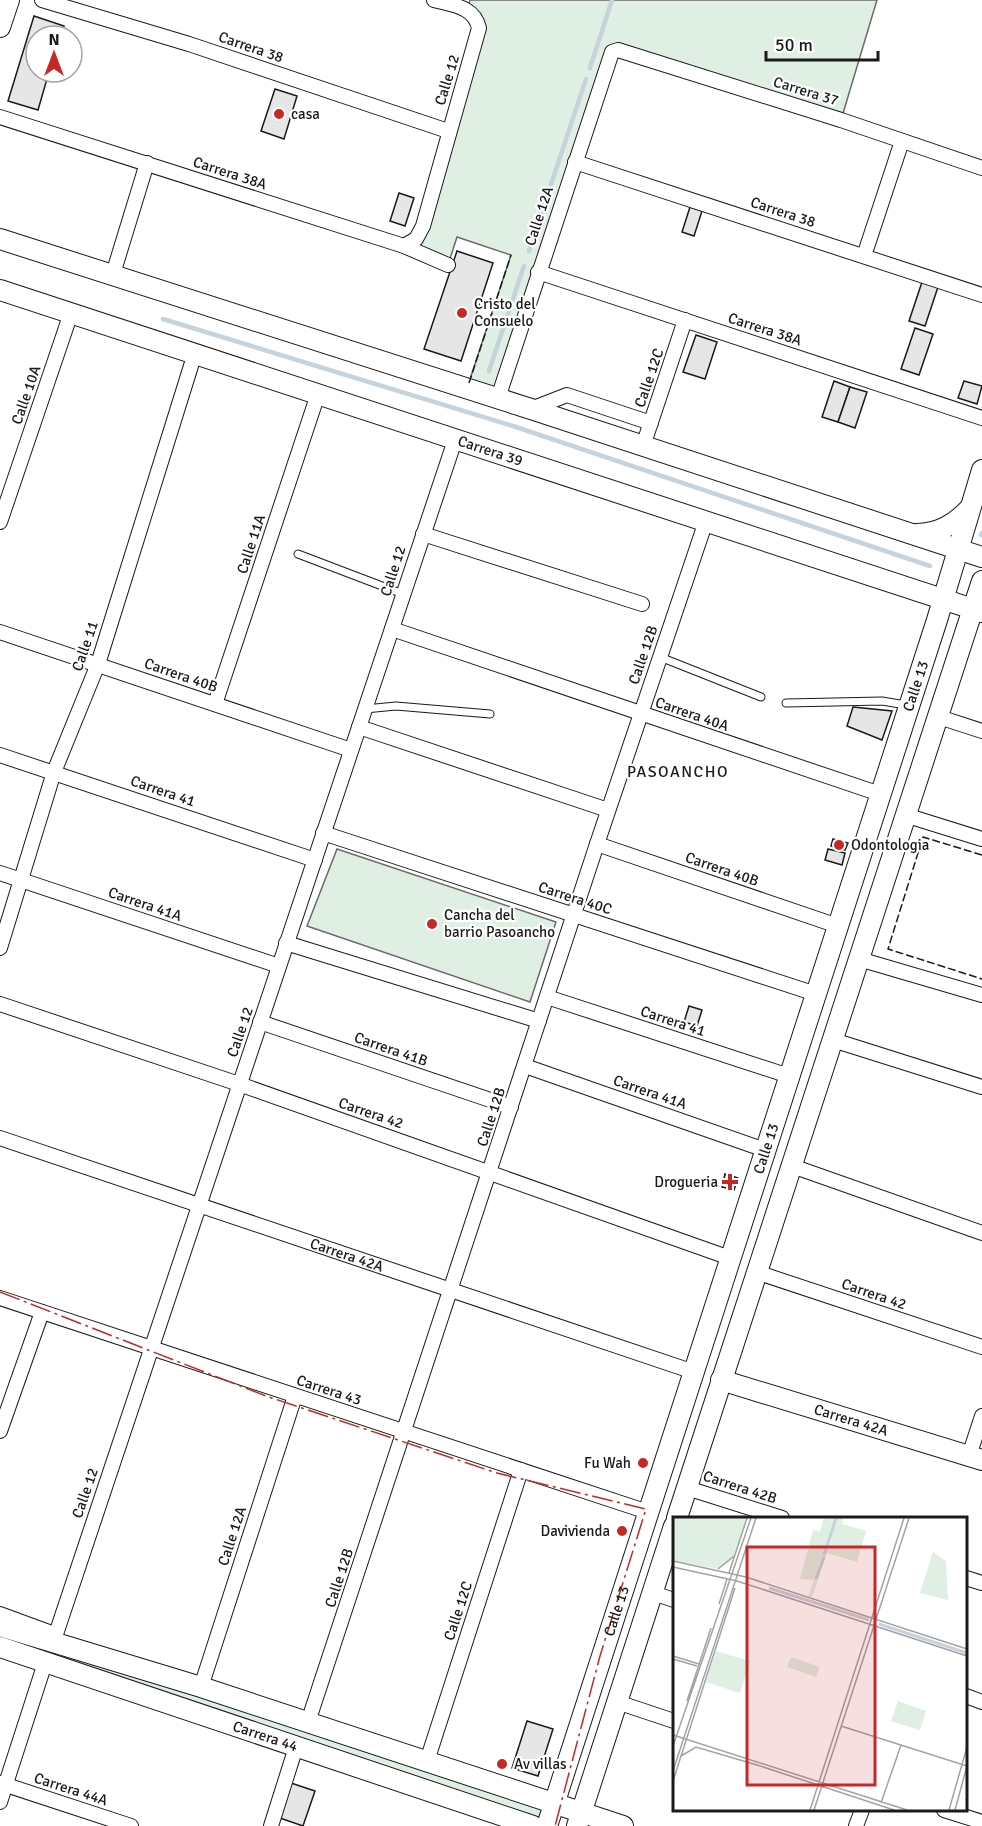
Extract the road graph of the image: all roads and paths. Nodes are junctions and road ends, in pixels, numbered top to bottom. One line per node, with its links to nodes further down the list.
1 (9, 0): 4 (main road)
2 (42, 0): 7 (street, Carrera 38)
3 (434, 0): 7 (street, Calle 12)
4 (0, 27)
5 (618, 50): 8 (street, Carrera 37); 9 (street, Calle 12A)
6 (0, 117): 10 (street, Carrera 38A)
7 (448, 131): 13 (street, Calle 12)
8 (902, 141): 11 (street, Carrera 37); 14 (street)
9 (574, 162): 14 (street, Carrera 38); 16 (street, Calle 12A)
10 (147, 163): 13 (street, Carrera 38A); 17 (street)
11 (982, 168)
12 (0, 239): 17 (main road)
13 (404, 246): 15 (street, Carrera 38A)
14 (864, 256): 19 (street, Carrera 38)
15 (448, 265)
16 (538, 272): 21 (street, Carrera 38A); 24 (street, Calle 12A)
17 (113, 274): 24 (main road)
18 (0, 290): 20 (main road, Carrera 39)
19 (982, 295)
20 (71, 313): 22 (main road, Carrera 39); 33 (street, Calle 10A)
21 (685, 320): 26 (street, Carrera 38A); 27 (street, Calle 12C)
22 (195, 353): 23 (main road, Carrera 39); 47 (street, Calle 11)
23 (318, 394): 28 (main road, Carrera 39); 50 (street, Calle 11A)
24 (498, 398): 25 (main road)
25 (531, 409): 27 (street); 29 (main road)
26 (982, 417)
27 (651, 423): 29 (street, Calle 12C)
28 (454, 440): 32 (main road, Carrera 39); 34 (street, Calle 12)
29 (643, 446): 35 (main road)
30 (982, 470): 31 (main road, Calle 13)
31 (969, 509): 35 (main road); 37 (main road, Calle 13)
32 (706, 521): 41 (main road, Carrera 39); 46 (street, Calle 12B)
33 (0, 522)
34 (423, 534): 40 (street, Calle 12); 42 (street)
35 (913, 534): 37 (main road)
36 (298, 554): 40 (lane)
37 (956, 555): 38 (main road); 41 (main road, Calle 13)
38 (982, 557)
39 (982, 581): 43 (main road, Calle 13)
40 (403, 594): 44 (street, Calle 12)
41 (945, 594): 43 (main road, Carrera 39); 51 (main road, Calle 13)
42 (642, 604)
43 (977, 607): 55 (main road, Calle 13)
44 (392, 629): 52 (street, Calle 12); 54 (street, Carrera 40A)
45 (0, 632): 47 (street, Carrera 40B)
46 (660, 657): 48 (lane); 54 (street, Calle 12B)
47 (98, 664): 50 (street, Carrera 40B); 60 (street, Calle 11)
48 (761, 697)
49 (786, 703): 51 (lane)
50 (215, 704): 58 (street, Carrera 40B)
51 (909, 705): 61 (main road, Calle 13)
52 (365, 709): 53 (lane); 56 (street, Calle 12)
53 (490, 714)
54 (640, 714): 61 (street, Carrera 40A); 62 (street, Calle 12B)
55 (939, 717): 57 (street); 63 (main road, Calle 13)
56 (359, 727): 58 (street, Calle 12); 62 (street)
57 (982, 731)
58 (351, 750): 64 (street, Calle 12)
59 (0, 755): 60 (street, Carrera 41)
60 (54, 772): 67 (street, Carrera 41); 69 (street, Calle 11)
61 (880, 794): 71 (main road, Calle 13)
62 (608, 810): 66 (street, Calle 12B)
63 (906, 815): 65 (street); 74 (main road, Calle 13)
64 (323, 833): 67 (street, Calle 12); 70 (street, Carrera 40C)
65 (982, 839)
66 (597, 844): 70 (street, Calle 12B); 71 (street, Carrera 40B)
67 (315, 860): 72 (street, Calle 12)
68 (0, 873): 69 (street, Carrera 41A)
69 (21, 880): 73 (street, Calle 11); 75 (street, Carrera 41A)
70 (574, 915): 76 (street, Carrera 40C); 78 (street, Calle 12B)
71 (838, 926): 76 (main road, Calle 13)
72 (286, 943): 75 (street, Calle 12); 80 (street)
73 (0, 948)
74 (859, 959): 77 (street); 82 (main road, Calle 13)
75 (279, 966): 81 (street, Calle 12)
76 (816, 994): 84 (main road, Calle 13)
77 (982, 996)
78 (547, 997): 80 (street, Calle 12B); 84 (street, Carrera 41)
79 (0, 1004): 85 (street, Carrera 42)
80 (540, 1021): 83 (street, Calle 12B)
81 (260, 1022): 85 (street, Calle 12); 87 (street, Carrera 41B)
82 (833, 1040): 86 (street); 90 (main road, Calle 13)
83 (525, 1066): 87 (street, Calle 12B); 89 (street, Carrera 41A)
84 (789, 1076): 89 (main road, Calle 13)
85 (239, 1084): 91 (street, Carrera 42); 92 (street, Calle 12)
86 (982, 1087)
87 (511, 1107): 91 (street, Calle 12B)
88 (0, 1138): 92 (street, Carrera 42A)
89 (765, 1150): 94 (main road, Calle 13)
90 (792, 1166): 93 (street); 95 (main road, Calle 13)
91 (490, 1171): 94 (street, Carrera 42); 96 (street, Calle 12B)
92 (200, 1203): 96 (street, Carrera 42A); 100 (street, Calle 12)
93 (982, 1233)
94 (730, 1258): 101 (main road, Calle 13)
95 (756, 1272): 99 (street, Carrera 42); 102 (main road, Calle 13)
96 (452, 1289): 101 (street, Carrera 42A); 106 (street, Calle 12B)
97 (0, 1298): 98 (street, Carrera 43)
98 (42, 1312): 100 (street, Carrera 43); 105 (street)
99 (982, 1347)
100 (151, 1348): 103 (street, Carrera 43); 120 (street, Calle 12)
101 (694, 1372): 110 (main road, Calle 13)
102 (721, 1380): 107 (main road, Carrera 42A); 109 (main road, Calle 13)
103 (295, 1396): 106 (street, Carrera 43); 125 (street, Calle 12A)
104 (982, 1416): 107 (street)
105 (0, 1431)
106 (404, 1432): 108 (street, Carrera 43); 130 (street, Calle 12B)
107 (975, 1458)
108 (521, 1470): 110 (street, Carrera 43); 132 (street, Calle 12C)
109 (687, 1488): 111 (main road, Calle 13); 112 (street, Carrera 42B)
110 (648, 1512): 135 (main road, Calle 13)
111 (677, 1517)
112 (779, 1517)
113 (673, 1532): 116 (main road, Calle 13)
114 (967, 1578): 115 (street)
115 (982, 1583)
116 (653, 1593): 117 (street); 127 (main road, Calle 13)
117 (673, 1599)
118 (0, 1614): 120 (street, Carrera 44)
119 (0, 1626): 125 (main road, Carrera 44)
120 (56, 1634): 125 (street, Carrera 44)
121 (0, 1647): 124 (main road, Carrera 44)
122 (0, 1654): 123 (main road)
123 (44, 1666): 124 (main road); 133 (street)
124 (72, 1673): 131 (main road, Carrera 44)
125 (201, 1687): 130 (main road, Carrera 44)
126 (967, 1696): 128 (street)
127 (617, 1702): 129 (street); 138 (main road, Calle 13)
128 (982, 1702)
129 (673, 1720)
130 (308, 1722): 132 (main road, Carrera 44)
131 (296, 1747): 141 (street); 142 (main road, Carrera 44)
132 (427, 1761): 135 (main road, Carrera 44)
133 (3, 1784): 134 (street); 140 (street, Carrera 44A)
134 (0, 1802)
135 (553, 1804): 138 (main road, Carrera 44); 143 (main road, Calle 13)
136 (861, 1811): 145 (street)
137 (950, 1811): 139 (street)
138 (579, 1819): 144 (main road, Carrera 44)
139 (982, 1822)
140 (131, 1826)
141 (271, 1826)
142 (533, 1826)
143 (547, 1826)
144 (623, 1826)
145 (856, 1826)

